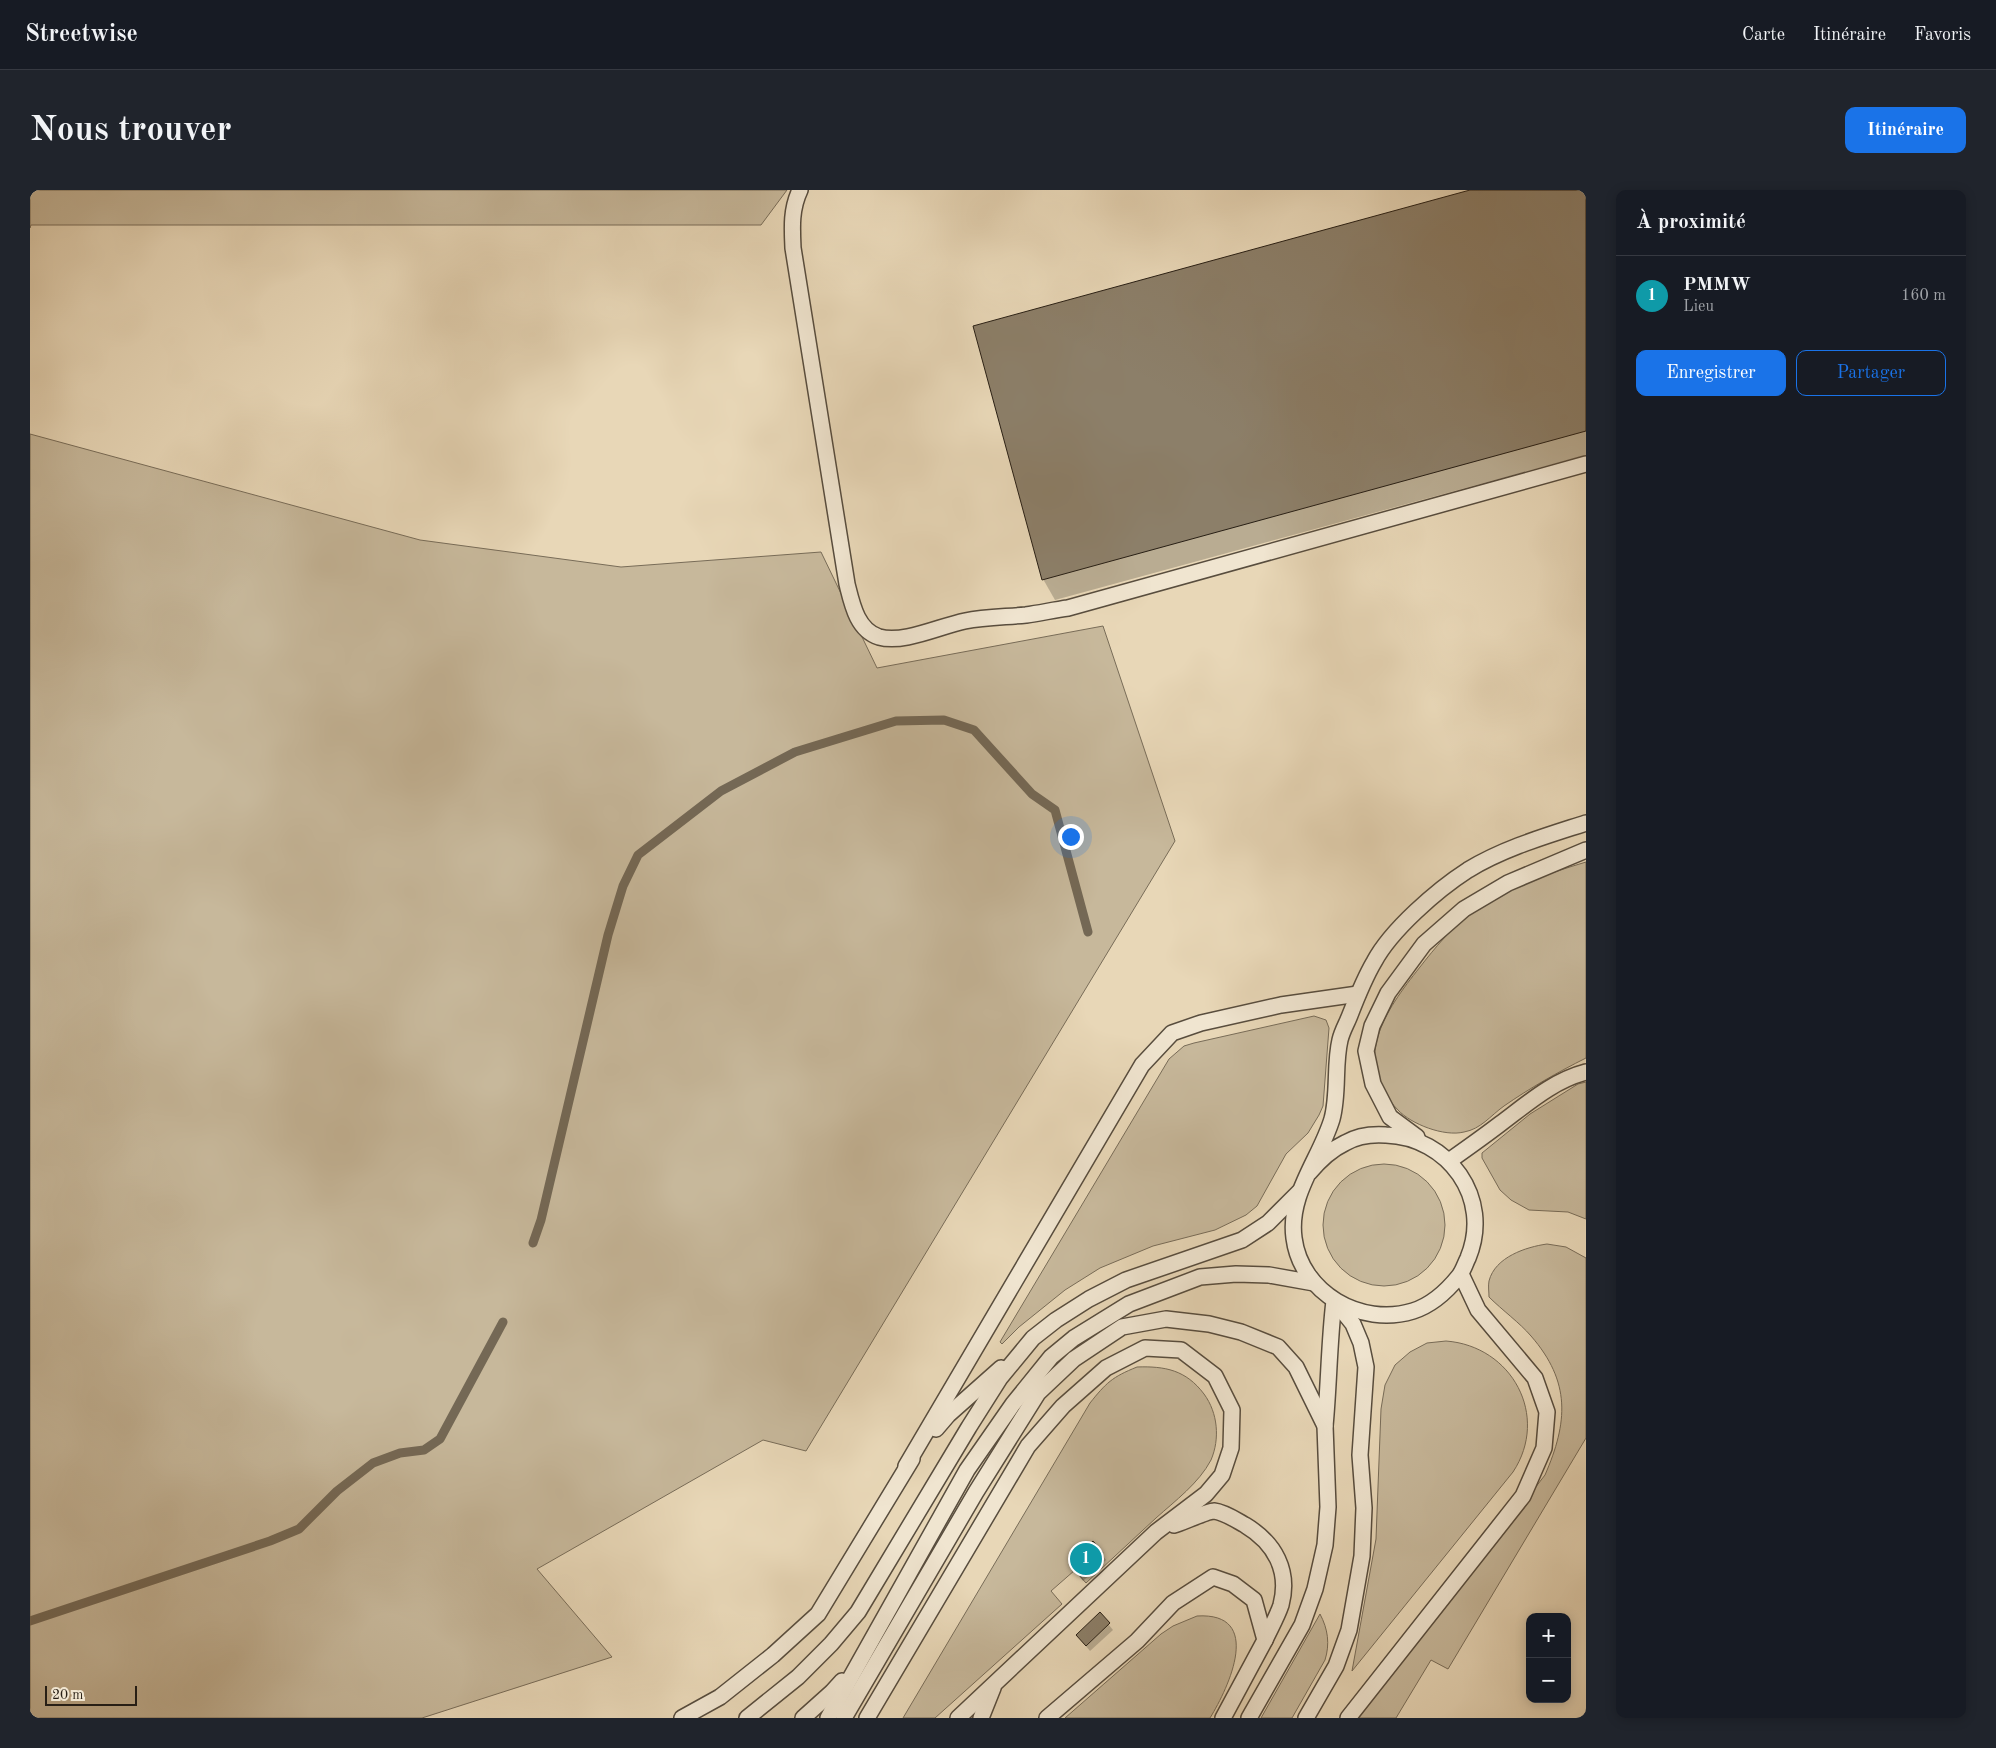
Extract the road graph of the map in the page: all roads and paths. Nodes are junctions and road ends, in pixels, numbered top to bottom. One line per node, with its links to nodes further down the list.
1 (800, 190): 2 (lane)
2 (1586, 464)
3 (1586, 824): 5 (lane)
4 (1586, 850): 7 (lane)
5 (1358, 994): 9 (lane); 17 (lane)
6 (1586, 1072): 8 (lane)
7 (1426, 1144): 8 (lane); 9 (lane)
8 (1449, 1161): 11 (lane)
9 (1309, 1173): 10 (lane)
10 (1299, 1192): 12 (lane); 14 (lane)
11 (1461, 1274): 13 (lane); 35 (lane)
12 (1314, 1283): 13 (lane); 21 (lane)
13 (1334, 1301): 15 (lane); 34 (lane)
14 (1033, 1338): 17 (lane); 24 (lane)
15 (1325, 1426): 16 (lane); 33 (lane)
16 (1009, 1438): 18 (lane); 27 (lane)
17 (906, 1466): 23 (lane)
18 (993, 1504): 19 (lane); 28 (lane)
19 (1156, 1532): 20 (lane); 22 (lane)
20 (1265, 1640): 31 (lane); 32 (lane)
21 (866, 1651): 25 (lane); 26 (lane)
22 (994, 1684): 29 (lane); 30 (lane)
23 (682, 1718)
24 (747, 1718)
25 (803, 1718)
26 (828, 1718)
27 (844, 1718)
28 (867, 1718)
29 (958, 1718)
30 (981, 1718)
31 (1047, 1718)
32 (1222, 1718)
33 (1250, 1718)
34 (1306, 1718)
35 (1348, 1718)

